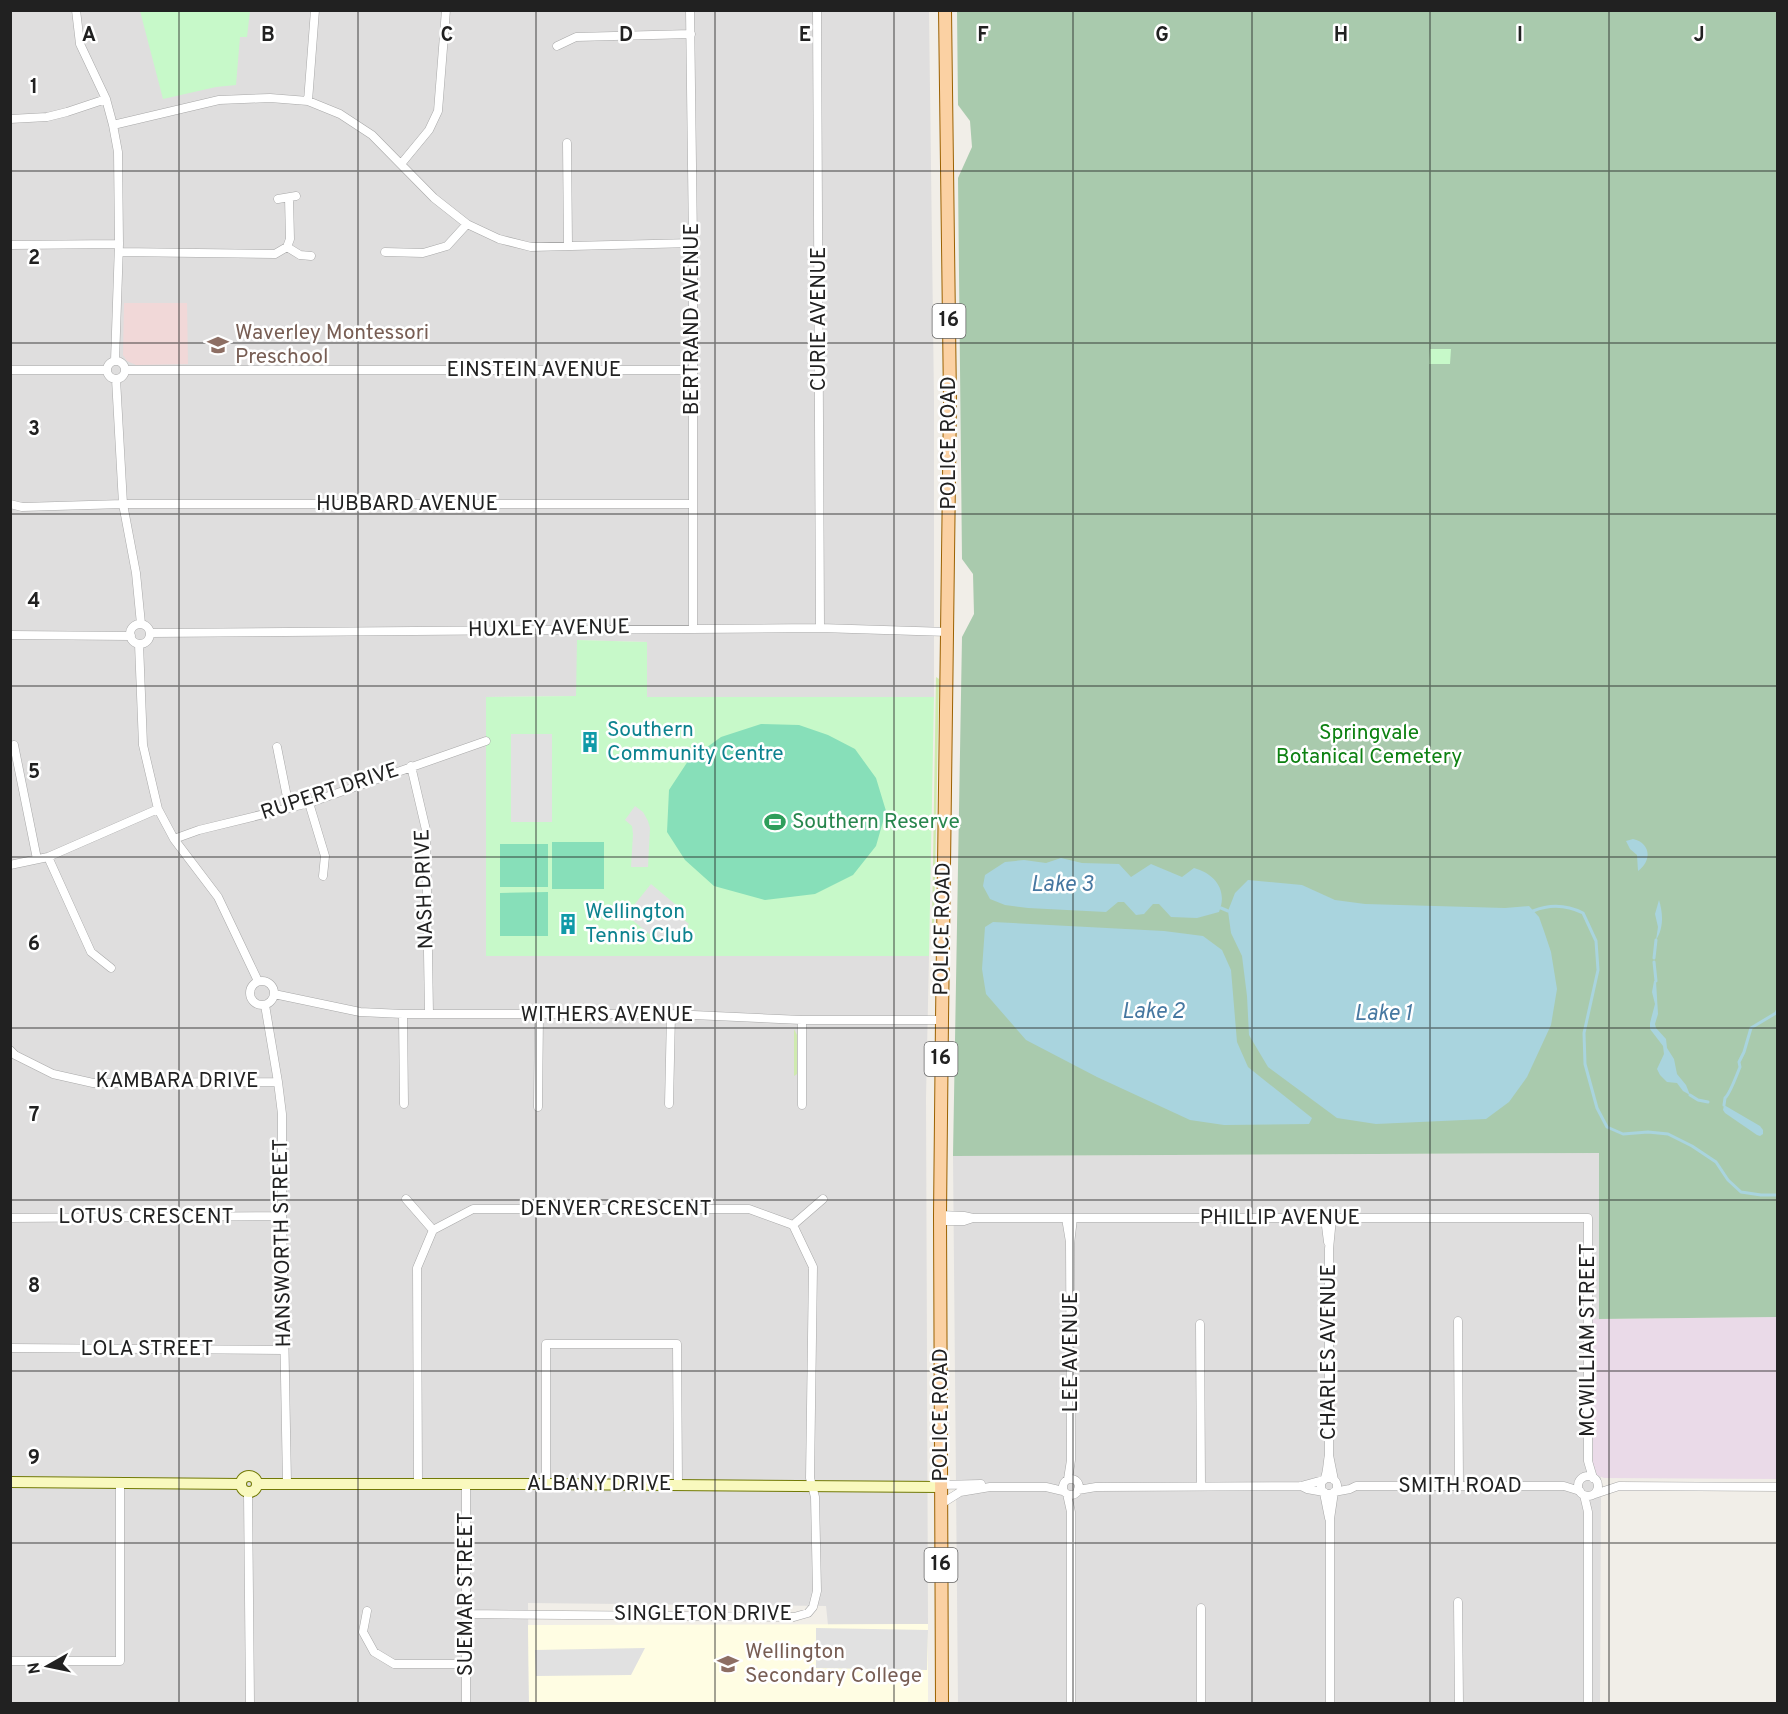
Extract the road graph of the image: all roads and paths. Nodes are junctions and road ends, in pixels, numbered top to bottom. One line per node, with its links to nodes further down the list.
1 (76, 10): 9 (street)
2 (315, 10): 10 (street)
3 (446, 10): 14 (street)
4 (690, 10): 7 (street, BERTRAND AVENUE)
5 (818, 10): 35 (street, CURIE AVENUE)
6 (945, 10): 36 (main road, POLICE ROAD / 16)
7 (691, 34): 8 (street); 17 (street, BERTRAND AVENUE)
8 (557, 46)
9 (105, 99): 11 (street); 12 (street)
10 (308, 101): 12 (street); 14 (street)
11 (10, 120)
12 (113, 125): 21 (street)
13 (567, 143): 19 (street)
14 (400, 164): 16 (street)
15 (278, 199): 20 (street)
16 (467, 224): 19 (street); 22 (street)
17 (693, 243): 19 (street); 28 (street, BERTRAND AVENUE)
18 (10, 245): 21 (street)
19 (568, 246)
20 (287, 247): 21 (street); 23 (street)
21 (119, 248): 24 (street)
22 (385, 252)
23 (311, 256)
24 (115, 361): 26 (street); 27 (street)
25 (10, 370): 26 (street)
26 (107, 370): 29 (street)
27 (125, 370): 28 (street, EINSTEIN AVENUE); 29 (street)
28 (692, 370): 32 (street, BERTRAND AVENUE)
29 (116, 379): 31 (street)
30 (10, 504): 31 (street, HUBBARD AVENUE)
31 (123, 504): 32 (street, HUBBARD AVENUE); 33 (street)
32 (692, 504): 34 (street, BERTRAND AVENUE)
33 (141, 624): 37 (street); 39 (street)
34 (693, 628): 35 (street, HUXLEY AVENUE); 37 (street, HUXLEY AVENUE)
35 (820, 628): 36 (street, HUXLEY AVENUE)
36 (948, 632): 62 (main road, POLICE ROAD / 16)
37 (150, 633): 40 (street)
38 (10, 635): 39 (street)
39 (131, 636): 40 (street)
40 (139, 644): 47 (street)
41 (486, 741): 44 (street, RUPERT DRIVE)
42 (14, 745): 50 (street)
43 (276, 747): 46 (street)
44 (411, 766): 45 (street, RUPERT DRIVE); 58 (street, NASH DRIVE)
45 (309, 803): 46 (street, RUPERT DRIVE); 52 (street)
46 (288, 807): 48 (street, RUPERT DRIVE)
47 (158, 809): 48 (street); 49 (street)
48 (174, 839): 54 (street)
49 (48, 857): 50 (street); 53 (street)
50 (37, 859): 51 (street)
51 (10, 865)
52 (322, 876)
53 (111, 968)
54 (258, 981): 55 (street); 56 (street)
55 (274, 994): 56 (street); 57 (street, WITHERS AVENUE)
56 (265, 1005): 64 (street, HANSWORTH STREET)
57 (403, 1014): 58 (street, WITHERS AVENUE); 65 (street)
58 (429, 1014): 60 (street, WITHERS AVENUE)
59 (672, 1014): 60 (street, WITHERS AVENUE); 61 (street, WITHERS AVENUE); 66 (street)
60 (539, 1015): 68 (street)
61 (802, 1020): 62 (street, WITHERS AVENUE); 67 (street)
62 (942, 1020): 73 (main road, POLICE ROAD / 16)
63 (12, 1054): 64 (street, KAMBARA DRIVE)
64 (278, 1082): 71 (street, HANSWORTH STREET)
65 (404, 1104)
66 (669, 1104)
67 (802, 1105)
68 (538, 1107)
69 (406, 1199): 78 (street)
70 (823, 1199): 77 (street)
71 (282, 1216): 72 (street, LOTUS CRESCENT); 82 (street, HANSWORTH STREET)
72 (10, 1218)
73 (940, 1218): 74 (street, PHILLIP AVENUE); 97 (main road, POLICE ROAD / 16)
74 (1070, 1218): 75 (street, PHILLIP AVENUE); 105 (street, LEE AVENUE)
75 (1329, 1218): 76 (street, PHILLIP AVENUE); 83 (street, CHARLES AVENUE)
76 (1588, 1218): 84 (street, MCWILLIAM STREET)
77 (794, 1225): 78 (street, DENVER CRESCENT); 96 (street)
78 (433, 1230): 92 (street)
79 (1458, 1321): 101 (street)
80 (1200, 1324): 98 (street)
81 (10, 1348): 82 (street, LOLA STREET)
82 (284, 1350): 91 (street, HANSWORTH STREET)
83 (1329, 1455): 87 (street, CHARLES AVENUE); 88 (street, CHARLES AVENUE)
84 (1588, 1461): 85 (street, MCWILLIAM STREET); 86 (street, MCWILLIAM STREET)
85 (1594, 1478): 86 (street); 103 (street); 111 (street)
86 (1581, 1479): 102 (street, SMITH ROAD); 110 (street)
87 (1324, 1480): 88 (street); 99 (street); 108 (street)
88 (1334, 1481): 100 (street, SMITH ROAD); 109 (street)
89 (10, 1482): 90 (street)
90 (120, 1482): 107 (street); 119 (street)
91 (287, 1483): 92 (street, ALBANY DRIVE); 107 (street, ALBANY DRIVE)
92 (418, 1484): 93 (street, ALBANY DRIVE)
93 (466, 1484): 94 (street, ALBANY DRIVE); 118 (street, SUEMAR STREET)
94 (546, 1484): 95 (street, ALBANY DRIVE); 95 (street)
95 (678, 1485): 96 (street, ALBANY DRIVE)
96 (812, 1485): 97 (street, ALBANY DRIVE); 118 (street, SINGLETON DRIVE)
97 (941, 1486): 104 (street); 112 (main road, POLICE ROAD / 16)
98 (1201, 1486): 99 (street); 105 (street)
99 (1301, 1486): 108 (street)
100 (1356, 1486): 101 (street, SMITH ROAD); 109 (street, SMITH ROAD)
101 (1459, 1486): 102 (street, SMITH ROAD)
102 (1564, 1486): 110 (street, SMITH ROAD)
103 (1619, 1486): 106 (street); 111 (street)
104 (990, 1487): 105 (street); 112 (street)
105 (1071, 1487): 124 (street, LEE AVENUE)
106 (1778, 1487)
107 (244, 1488): 121 (street)
108 (1324, 1492): 109 (street); 114 (street)
109 (1334, 1492): 114 (street)
110 (1582, 1493): 111 (street); 113 (street)
111 (1594, 1494): 113 (street)
112 (941, 1504): 123 (main road, POLICE ROAD / 16)
113 (1588, 1512): 128 (street)
114 (1330, 1519): 126 (street)
115 (1458, 1602): 127 (street)
116 (1201, 1608): 125 (street)
117 (367, 1611): 120 (street)
118 (466, 1614): 120 (street, SUEMAR STREET)
119 (10, 1660)
120 (465, 1664): 122 (street, SUEMAR STREET)
121 (250, 1704)
122 (466, 1704)
123 (942, 1704)
124 (1071, 1704)
125 (1201, 1704)
126 (1330, 1704)
127 (1459, 1704)
128 (1588, 1704)

